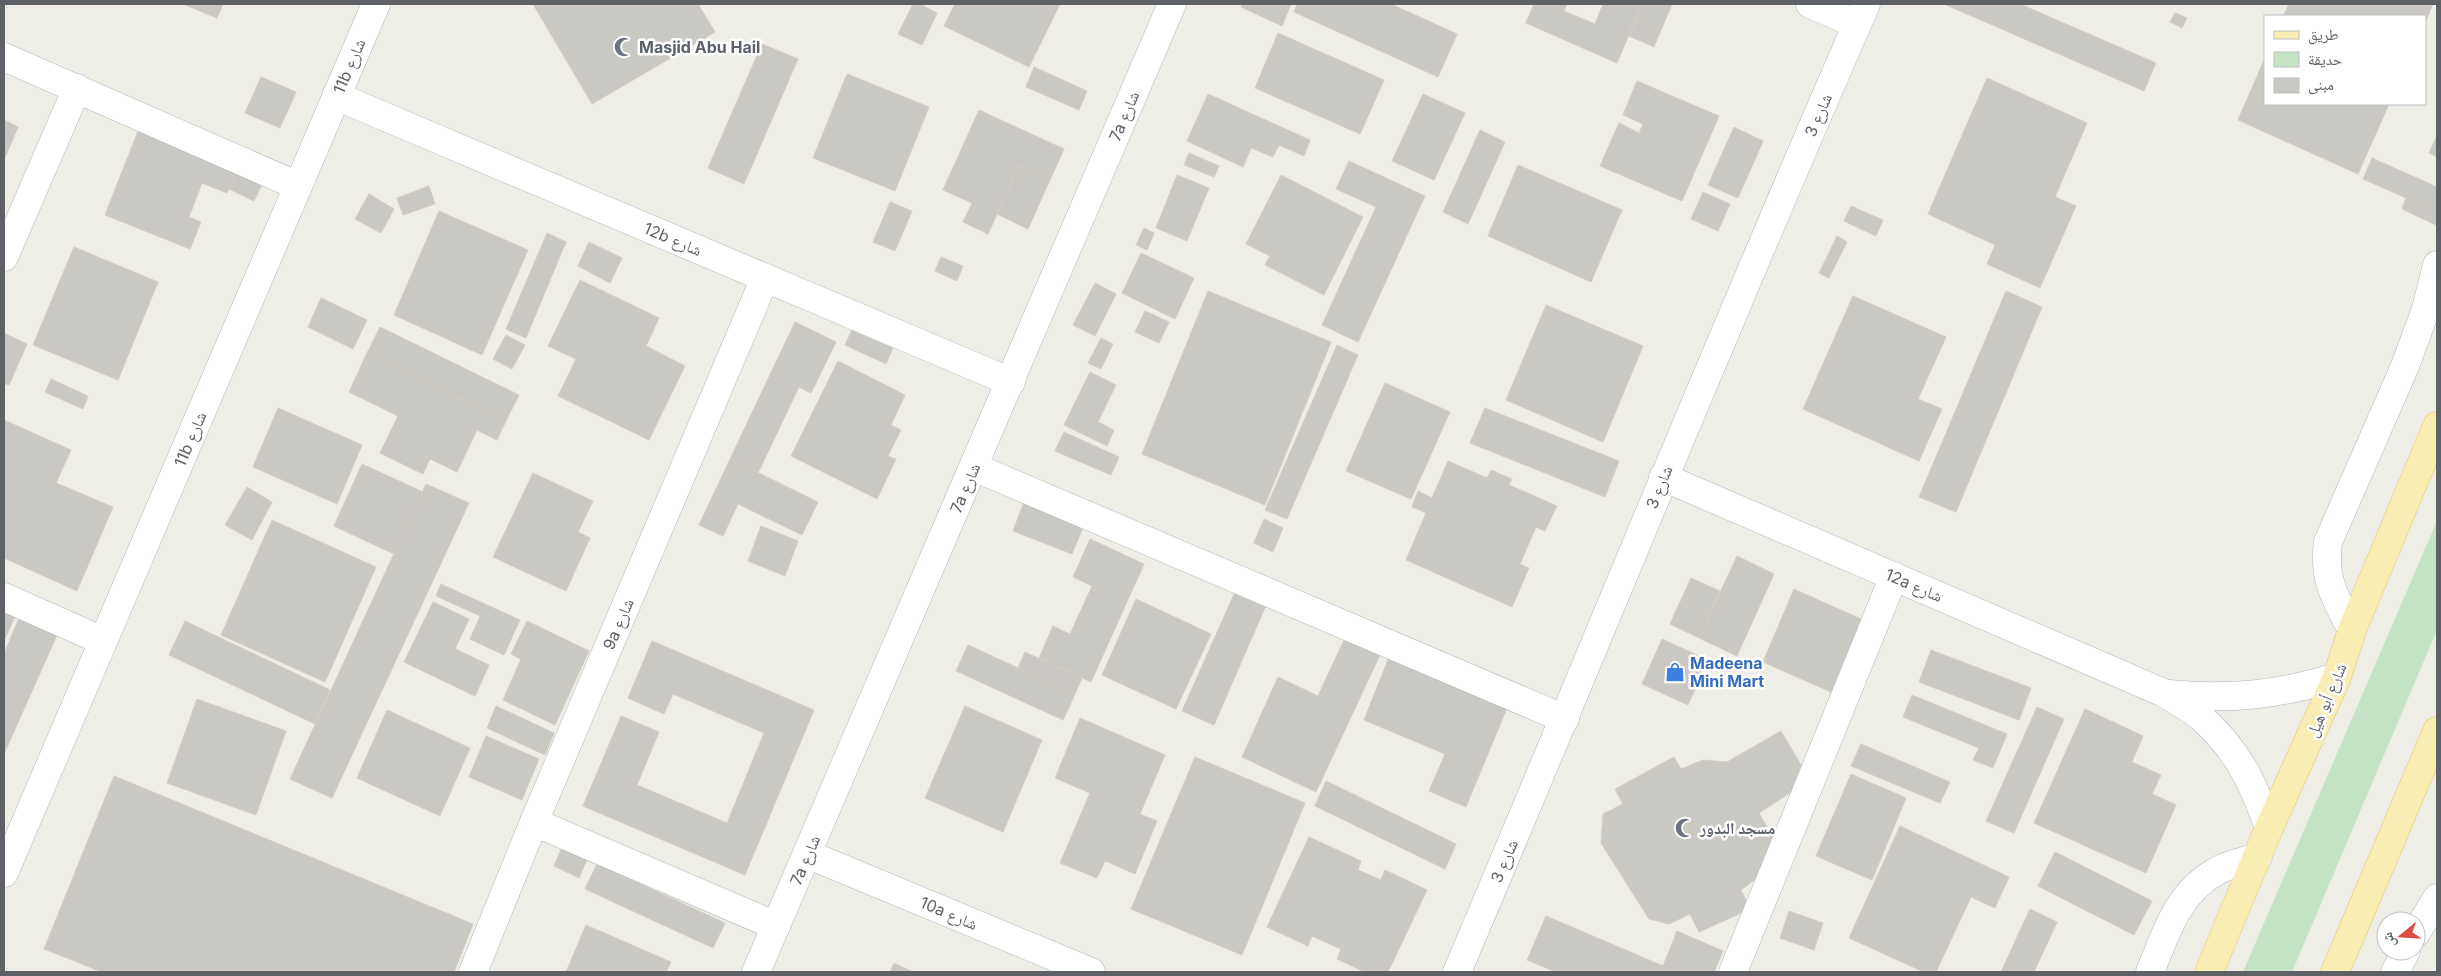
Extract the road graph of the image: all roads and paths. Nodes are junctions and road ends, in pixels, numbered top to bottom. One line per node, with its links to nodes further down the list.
1 (376, 4): 7 (street, 11b شارع)
2 (1172, 4): 12 (street, 7a شارع)
3 (1810, 4): 4 (street)
4 (1862, 14): 15 (street, شارع 3)
5 (4, 57): 6 (street)
6 (76, 88): 8 (street); 9 (street)
7 (336, 96): 8 (street, 11b شارع); 11 (street, 12b شارع)
8 (298, 186): 19 (street, 11b شارع)
9 (4, 257)
10 (2437, 265): 18 (street)
11 (765, 278): 12 (street, 12b شارع); 24 (street, 9a شارع)
12 (1010, 382): 14 (street, 7a شارع)
13 (2437, 426): 18 (main road, شارع أبو هيل)
14 (974, 467): 22 (street); 26 (street, 7a شارع)
15 (1663, 477): 16 (street, 12a شارع); 22 (street, شارع 3)
16 (1894, 576): 21 (street, 12a شارع); 36 (street)
17 (4, 597): 19 (street)
18 (2352, 630): 20 (main road, شارع أبو هيل)
19 (104, 641): 28 (street, 11b شارع)
20 (2337, 677): 21 (street, 12a شارع); 25 (main road, شارع أبو هيل)
21 (2164, 693): 25 (street, 12a شارع)
22 (1565, 719): 35 (street, شارع 3)
23 (2437, 730): 39 (main road)
24 (534, 822): 31 (street); 32 (street, 9a شارع)
25 (2269, 828): 27 (main road, شارع أبو هيل)
26 (807, 854): 31 (street, 7a شارع); 34 (street, 10a شارع)
27 (2258, 857): 37 (street); 38 (main road, شارع أبو هيل)
28 (4, 873)
29 (2437, 898): 30 (street)
30 (2426, 916)
31 (776, 926): 33 (street, 7a شارع)
32 (473, 972)
33 (756, 972)
34 (1091, 972)
35 (1457, 972)
36 (1733, 972)
37 (2150, 972)
38 (2209, 972)
39 (2335, 972)

